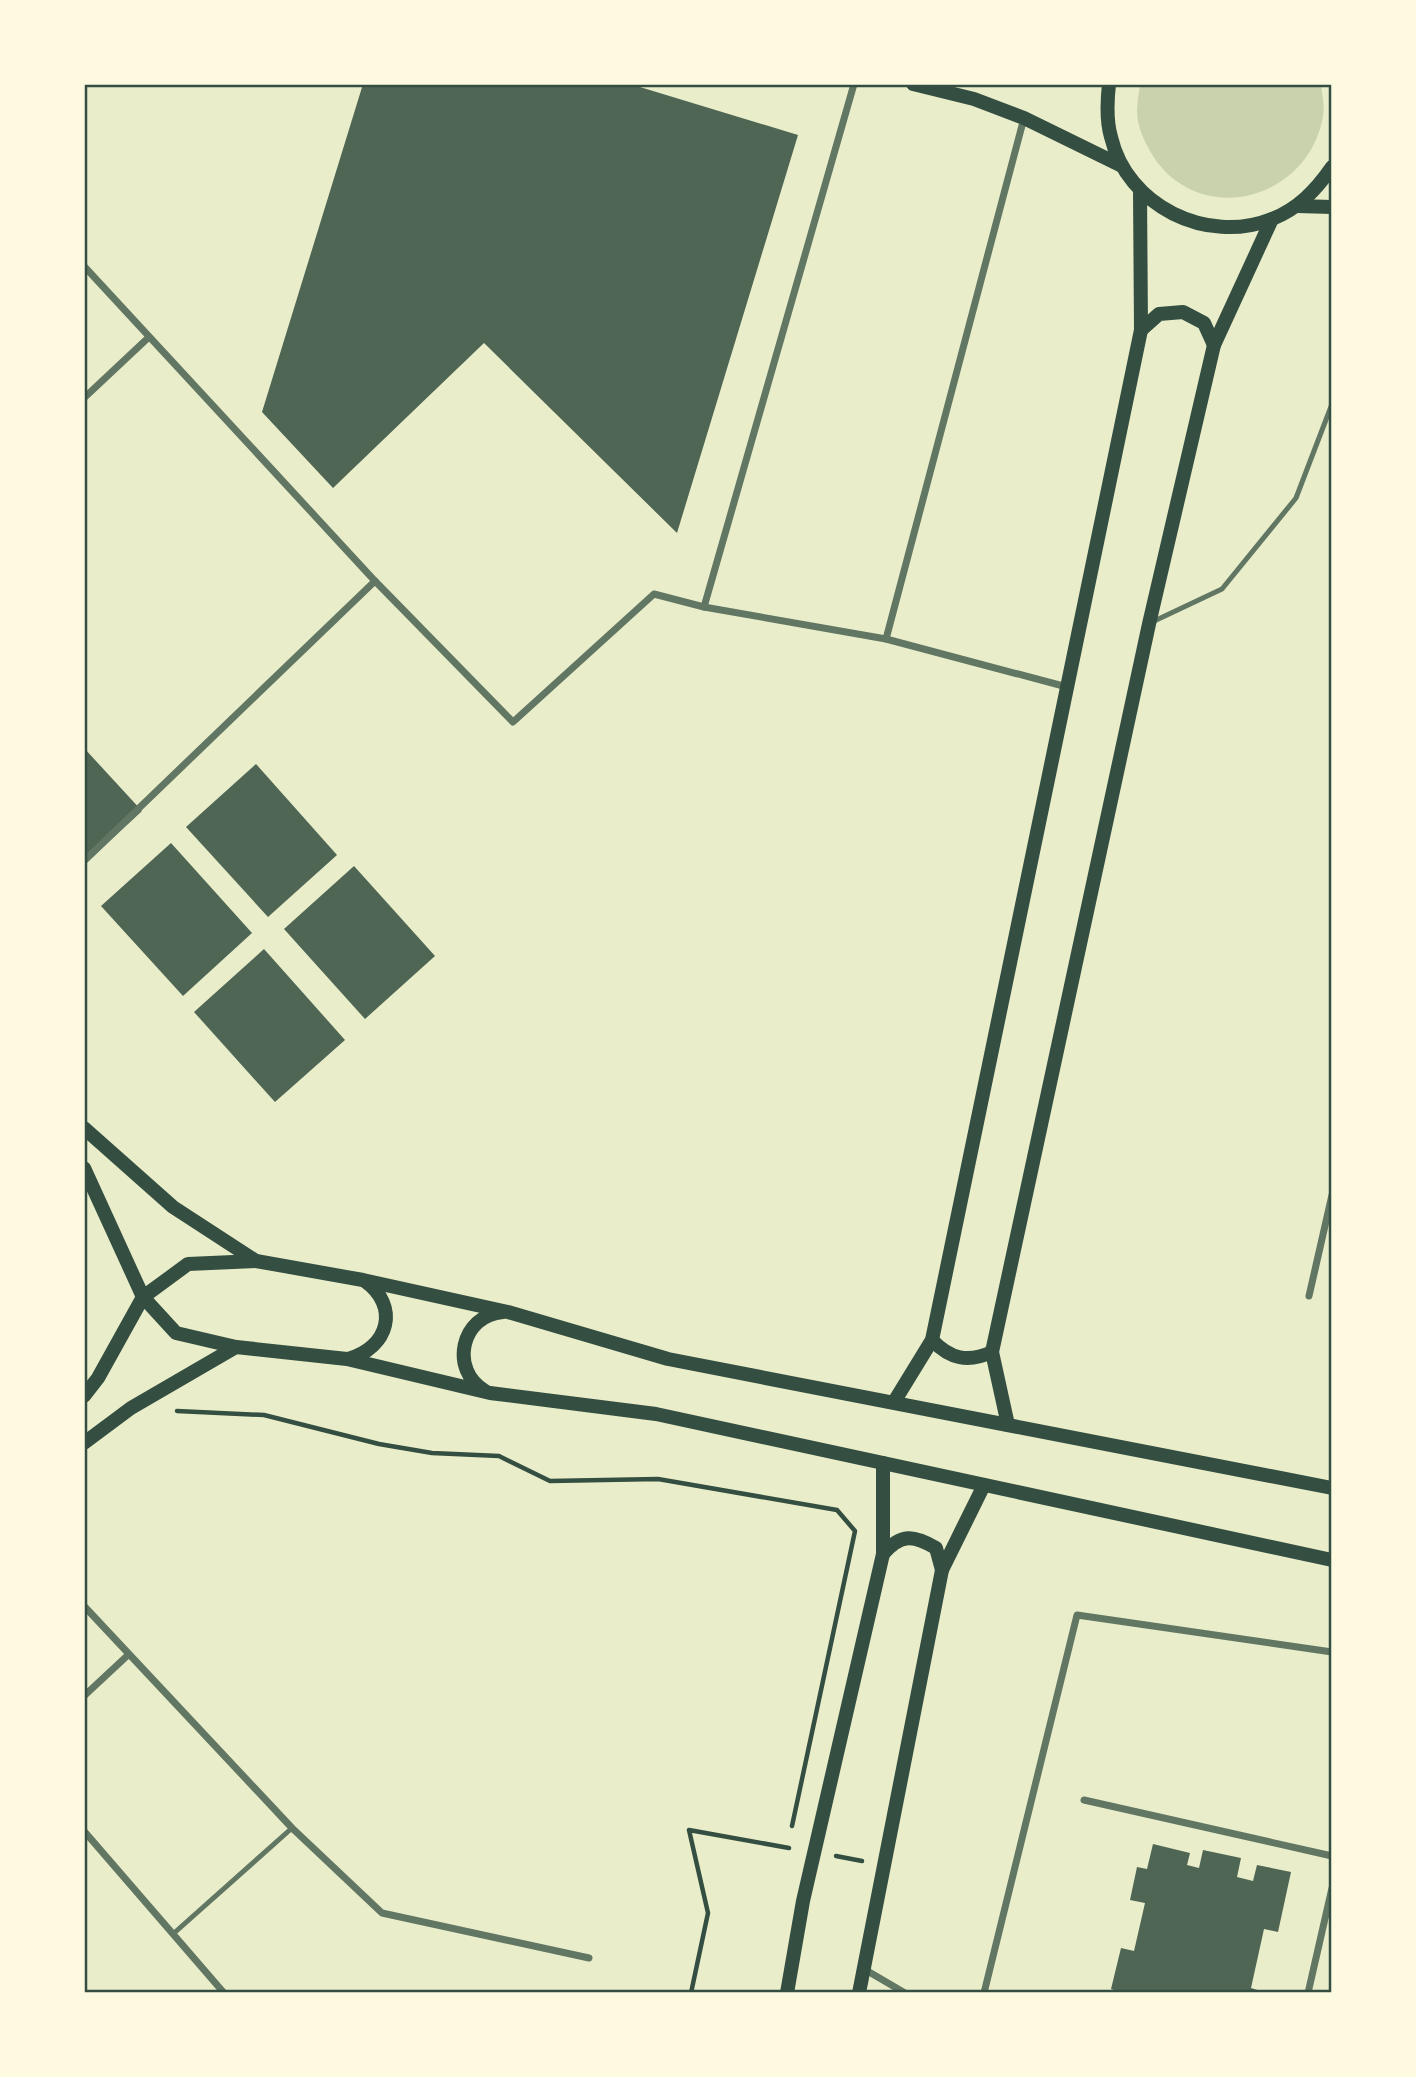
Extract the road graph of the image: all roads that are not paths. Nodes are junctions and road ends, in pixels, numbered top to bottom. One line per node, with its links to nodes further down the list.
1 (855, 84): 18 (street)
2 (913, 84): 4 (main road)
3 (1109, 84): 5 (main road)
4 (1024, 118): 5 (main road); 20 (street)
5 (1122, 166): 7 (main road)
6 (1332, 167): 8 (main road)
7 (1140, 190): 10 (main road); 12 (main road)
8 (1297, 206): 9 (main road); 10 (main road)
9 (1332, 206)
10 (1272, 219): 14 (main road)
11 (84, 266): 13 (street)
12 (1141, 330): 14 (main road); 21 (main road)
13 (149, 337): 15 (street); 17 (street)
14 (1214, 345): 19 (main road)
15 (84, 398)
16 (1332, 404): 19 (lane)
17 (375, 581): 18 (street); 22 (street)
18 (704, 607): 20 (street)
19 (1149, 624): 33 (main road)
20 (886, 639): 21 (street)
21 (1067, 687): 31 (main road)
22 (84, 861)
23 (84, 1128): 26 (main road)
24 (84, 1168): 29 (main road)
25 (1332, 1195): 28 (street)
26 (256, 1261): 27 (main road); 29 (main road)
27 (363, 1280): 30 (main road); 34 (main road)
28 (1309, 1296)
29 (143, 1297): 32 (main road); 36 (main road)
30 (508, 1312): 35 (main road); 37 (main road)
31 (932, 1340): 33 (main road); 37 (main road)
32 (236, 1347): 34 (main road); 39 (main road)
33 (992, 1352): 38 (main road)
34 (347, 1359): 35 (main road)
35 (490, 1393): 40 (main road)
36 (84, 1396)
37 (894, 1402): 38 (main road)
38 (1008, 1425): 42 (main road)
39 (84, 1443)
40 (883, 1463): 41 (main road); 43 (main road)
41 (984, 1485): 44 (main road); 45 (main road)
42 (1332, 1488)
43 (883, 1554): 45 (main road); 59 (main road)
44 (1332, 1560)
45 (942, 1570): 57 (main road)
46 (84, 1606): 48 (street)
47 (1332, 1652): 62 (street)
48 (128, 1655): 49 (street); 51 (street)
49 (84, 1696)
50 (1083, 1800): 53 (street)
51 (292, 1828): 55 (lane); 56 (street)
52 (84, 1831): 55 (street)
53 (1332, 1856)
54 (1332, 1888): 63 (street)
55 (173, 1934): 58 (street)
56 (589, 1958)
57 (864, 1969): 60 (main road); 61 (street)
58 (224, 1993)
59 (787, 1993)
60 (859, 1993)
61 (905, 1993)
62 (984, 1993)
63 (1308, 1993)

